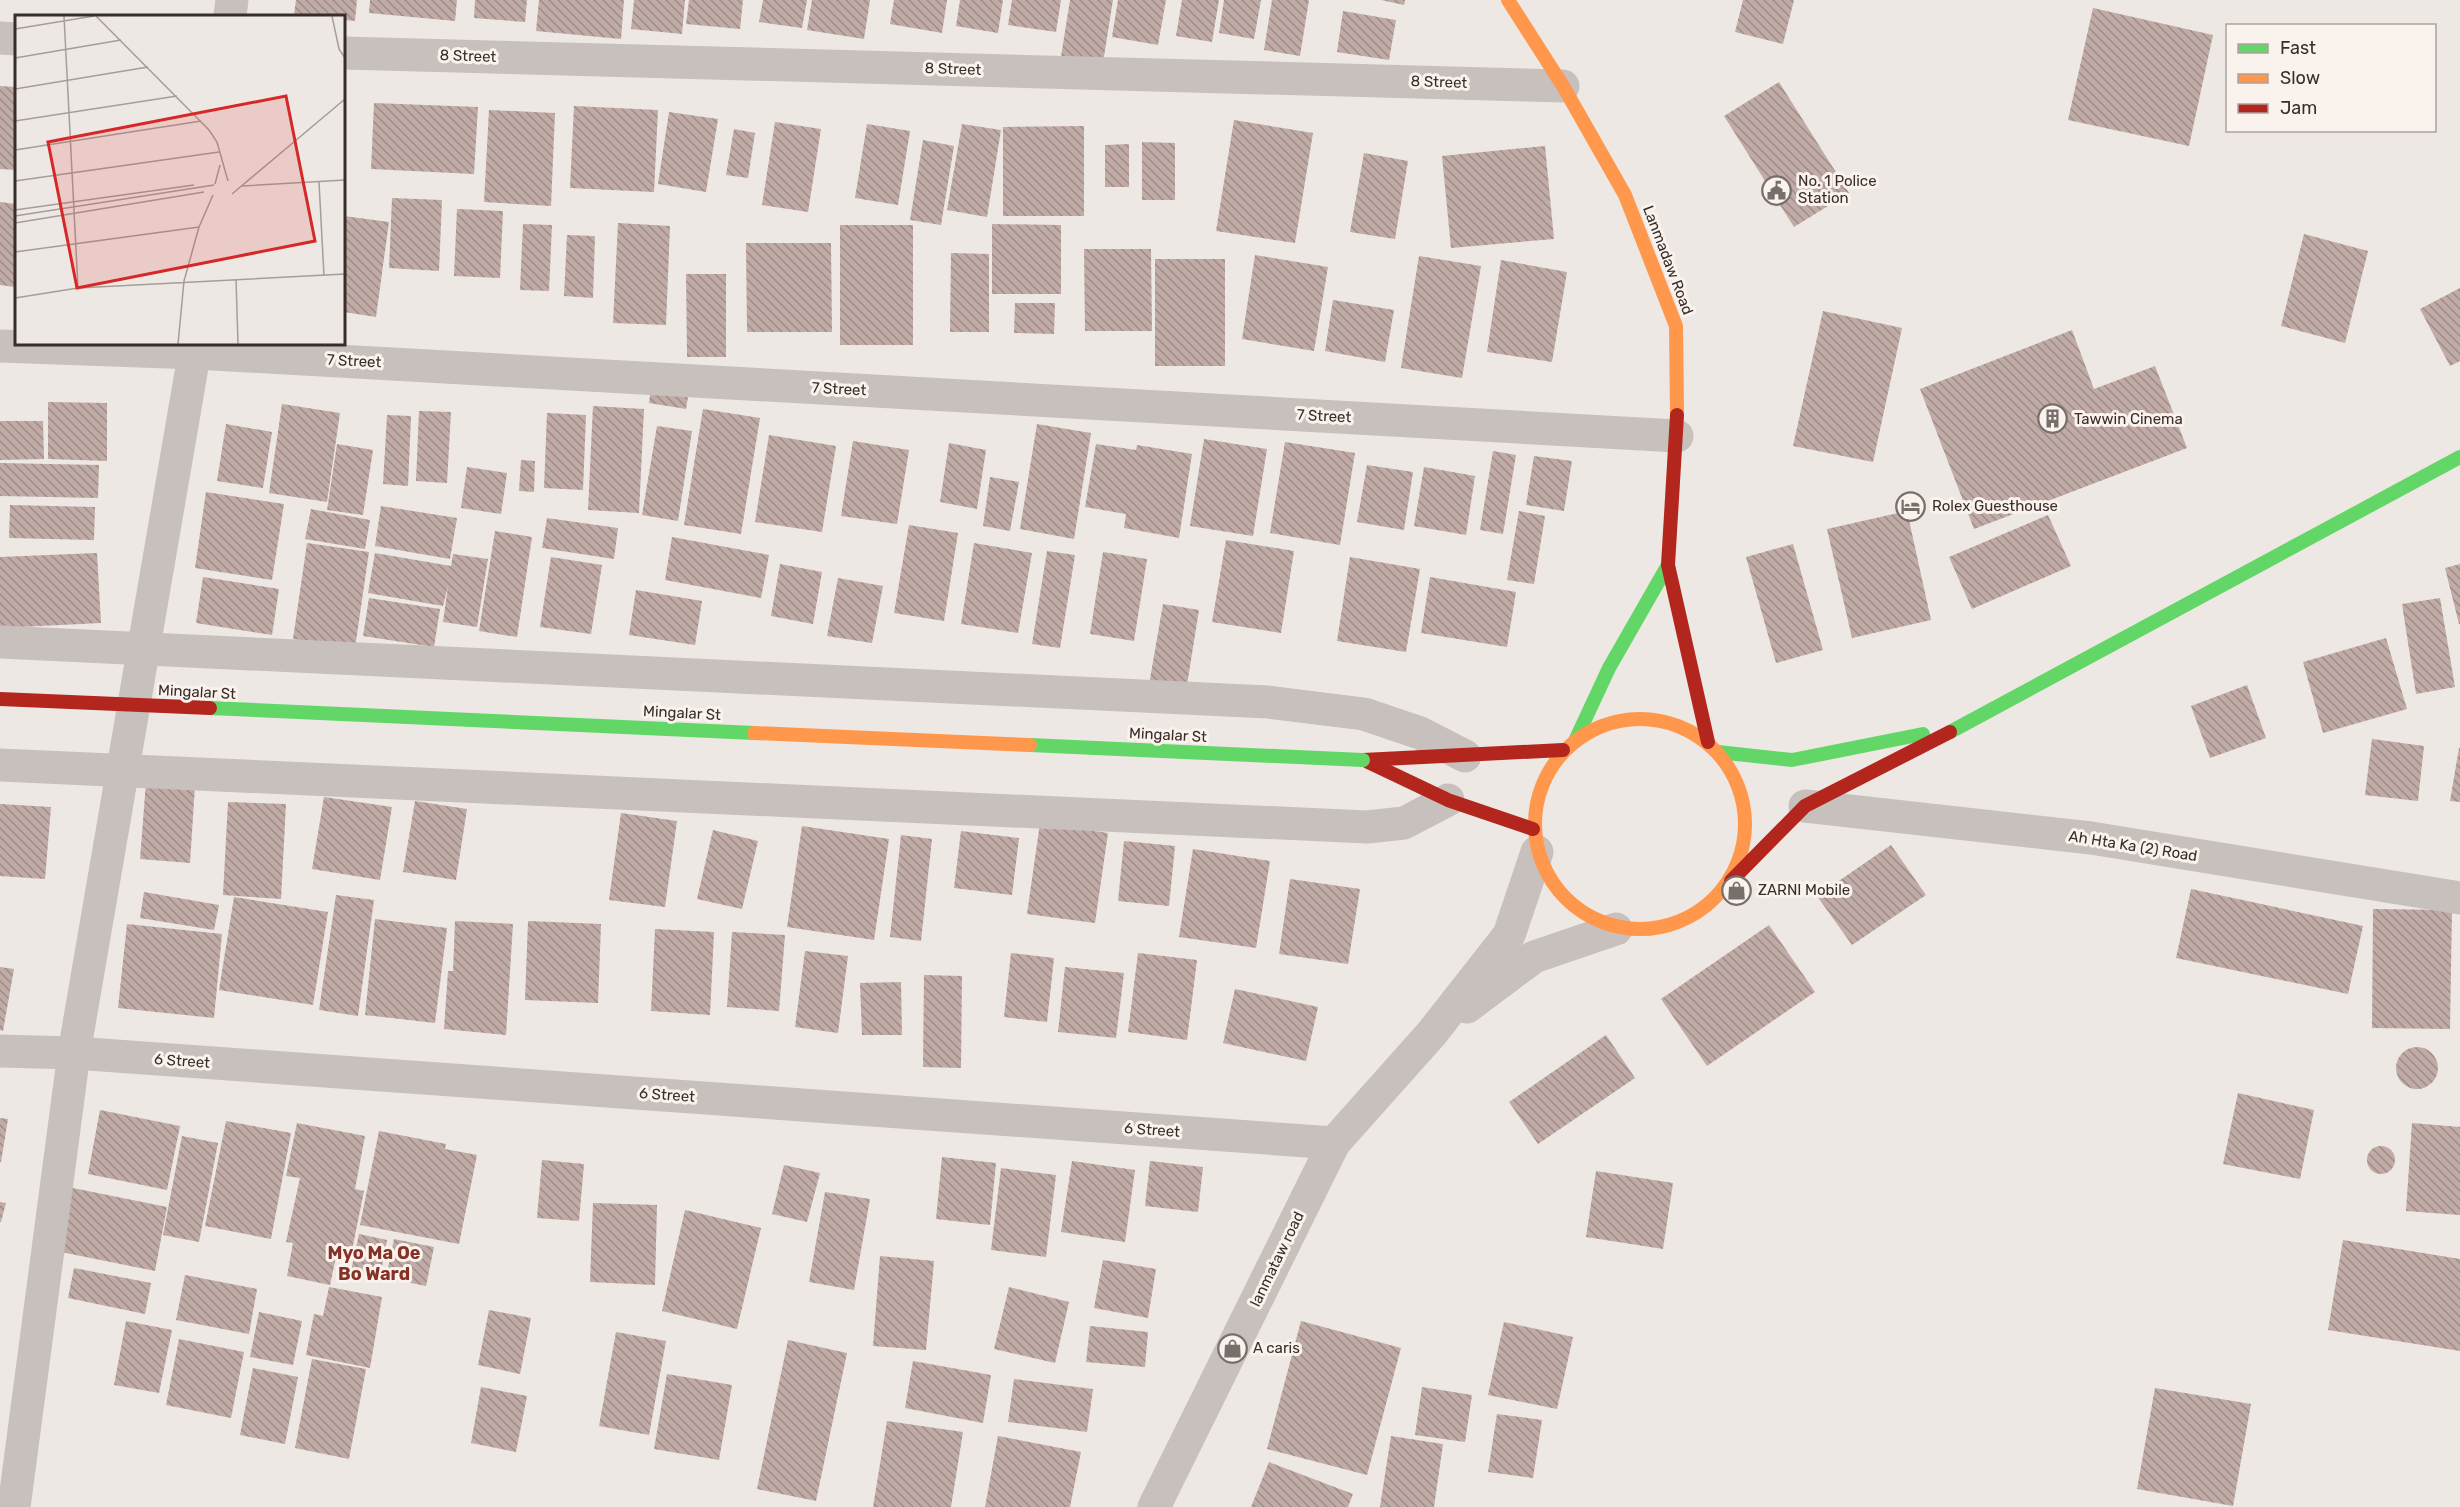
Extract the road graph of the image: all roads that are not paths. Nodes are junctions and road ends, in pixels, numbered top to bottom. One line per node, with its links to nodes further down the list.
1 (232, 0): 3 (street)
2 (1508, 0): 7 (main road, Lanmadaw Road)
3 (230, 15)
4 (0, 38): 5 (street)
5 (15, 39)
6 (345, 53): 7 (street, 8 Street)
7 (1563, 86): 10 (main road, Lanmadaw Road)
8 (0, 346): 9 (street, 7 Street)
9 (196, 348): 10 (street, 7 Street); 14 (street)
10 (1677, 436): 12 (main road, Lanmadaw Road)
11 (2460, 458): 16 (main road)
12 (1668, 566): 17 (main road, Lanmadaw Road); 18 (main road, Lanmadaw Road)
13 (0, 642): 14 (street)
14 (145, 650): 19 (street); 22 (street)
15 (0, 699): 20 (main road, Mingalar St, bridge)
16 (1960, 727): 18 (main road); 24 (main road)
17 (1569, 745): 18 (main road); 19 (main road, Mingalar St); 25 (main road)
18 (1713, 747): 26 (main road)
19 (1465, 756): 20 (main road, Mingalar St)
20 (1363, 760): 23 (main road)
21 (0, 765): 22 (street)
22 (123, 771): 23 (street); 31 (street)
23 (1448, 800): 25 (main road)
24 (1805, 806): 26 (main road); 27 (street, Ah Hta Ka (2) Road)
25 (1535, 841): 28 (main road); 29 (street)
26 (1731, 881): 28 (main road)
27 (2460, 898)
28 (1617, 929): 29 (street)
29 (1432, 1033): 32 (street, lanmataw road)
30 (0, 1051): 31 (street, 6 Street)
31 (74, 1053): 32 (street, 6 Street); 33 (street)
32 (1334, 1143): 34 (street, lanmataw road)
33 (14, 1507)
34 (1154, 1507)

